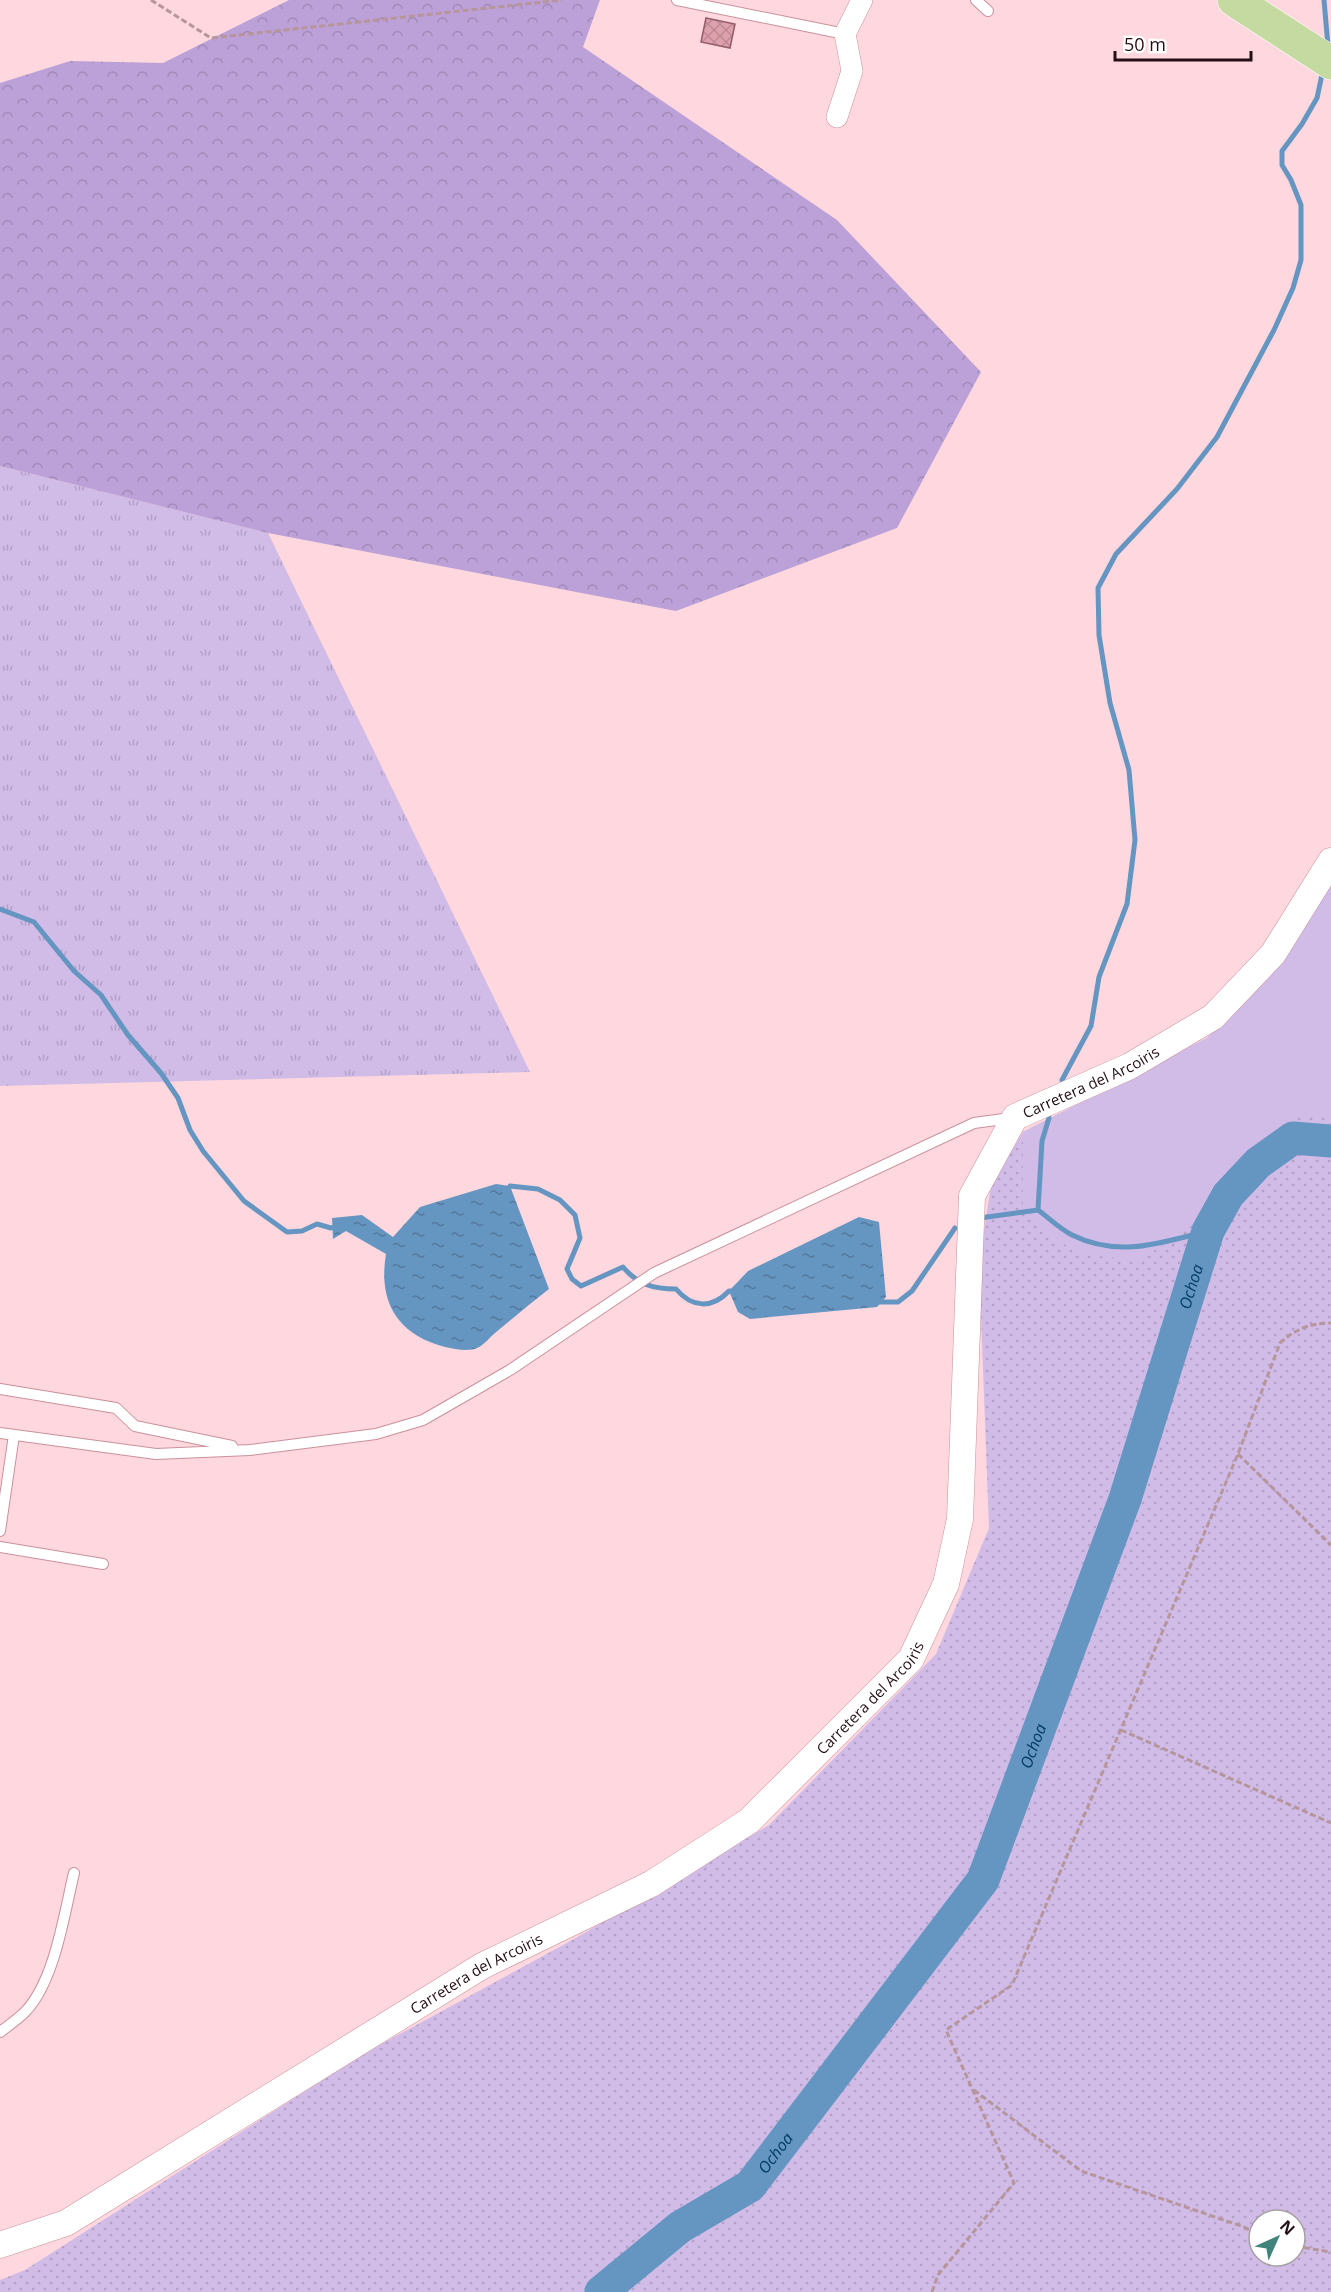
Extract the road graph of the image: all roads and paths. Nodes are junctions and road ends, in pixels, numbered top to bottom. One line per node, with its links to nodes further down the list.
1 (151, 0): 2 (path)
2 (562, 0)
3 (676, 0): 8 (lane)
4 (862, 0): 8 (street)
5 (976, 0): 7 (lane)
6 (1234, 0): 9 (main road)
7 (988, 11)
8 (845, 34): 10 (street)
9 (1331, 63)
10 (837, 117)
11 (1331, 861): 12 (street, Carretera del Arcoiris)
12 (1015, 1117): 17 (lane); 29 (street, Carretera del Arcoiris)
13 (1331, 1323): 18 (path)
14 (0, 1389): 17 (lane)
15 (0, 1433): 16 (lane)
16 (14, 1435): 17 (lane); 19 (lane)
17 (250, 1450)
18 (1238, 1454): 20 (path); 23 (path)
19 (0, 1531)
20 (1331, 1545)
21 (0, 1547): 22 (lane)
22 (103, 1564)
23 (1121, 1730): 24 (path); 27 (path)
24 (1331, 1823)
25 (74, 1873): 26 (lane)
26 (0, 2032)
27 (972, 2088): 28 (path); 32 (path)
28 (1247, 2229)
29 (1, 2241)
30 (1307, 2248): 31 (path)
31 (1331, 2252)
32 (932, 2292)

